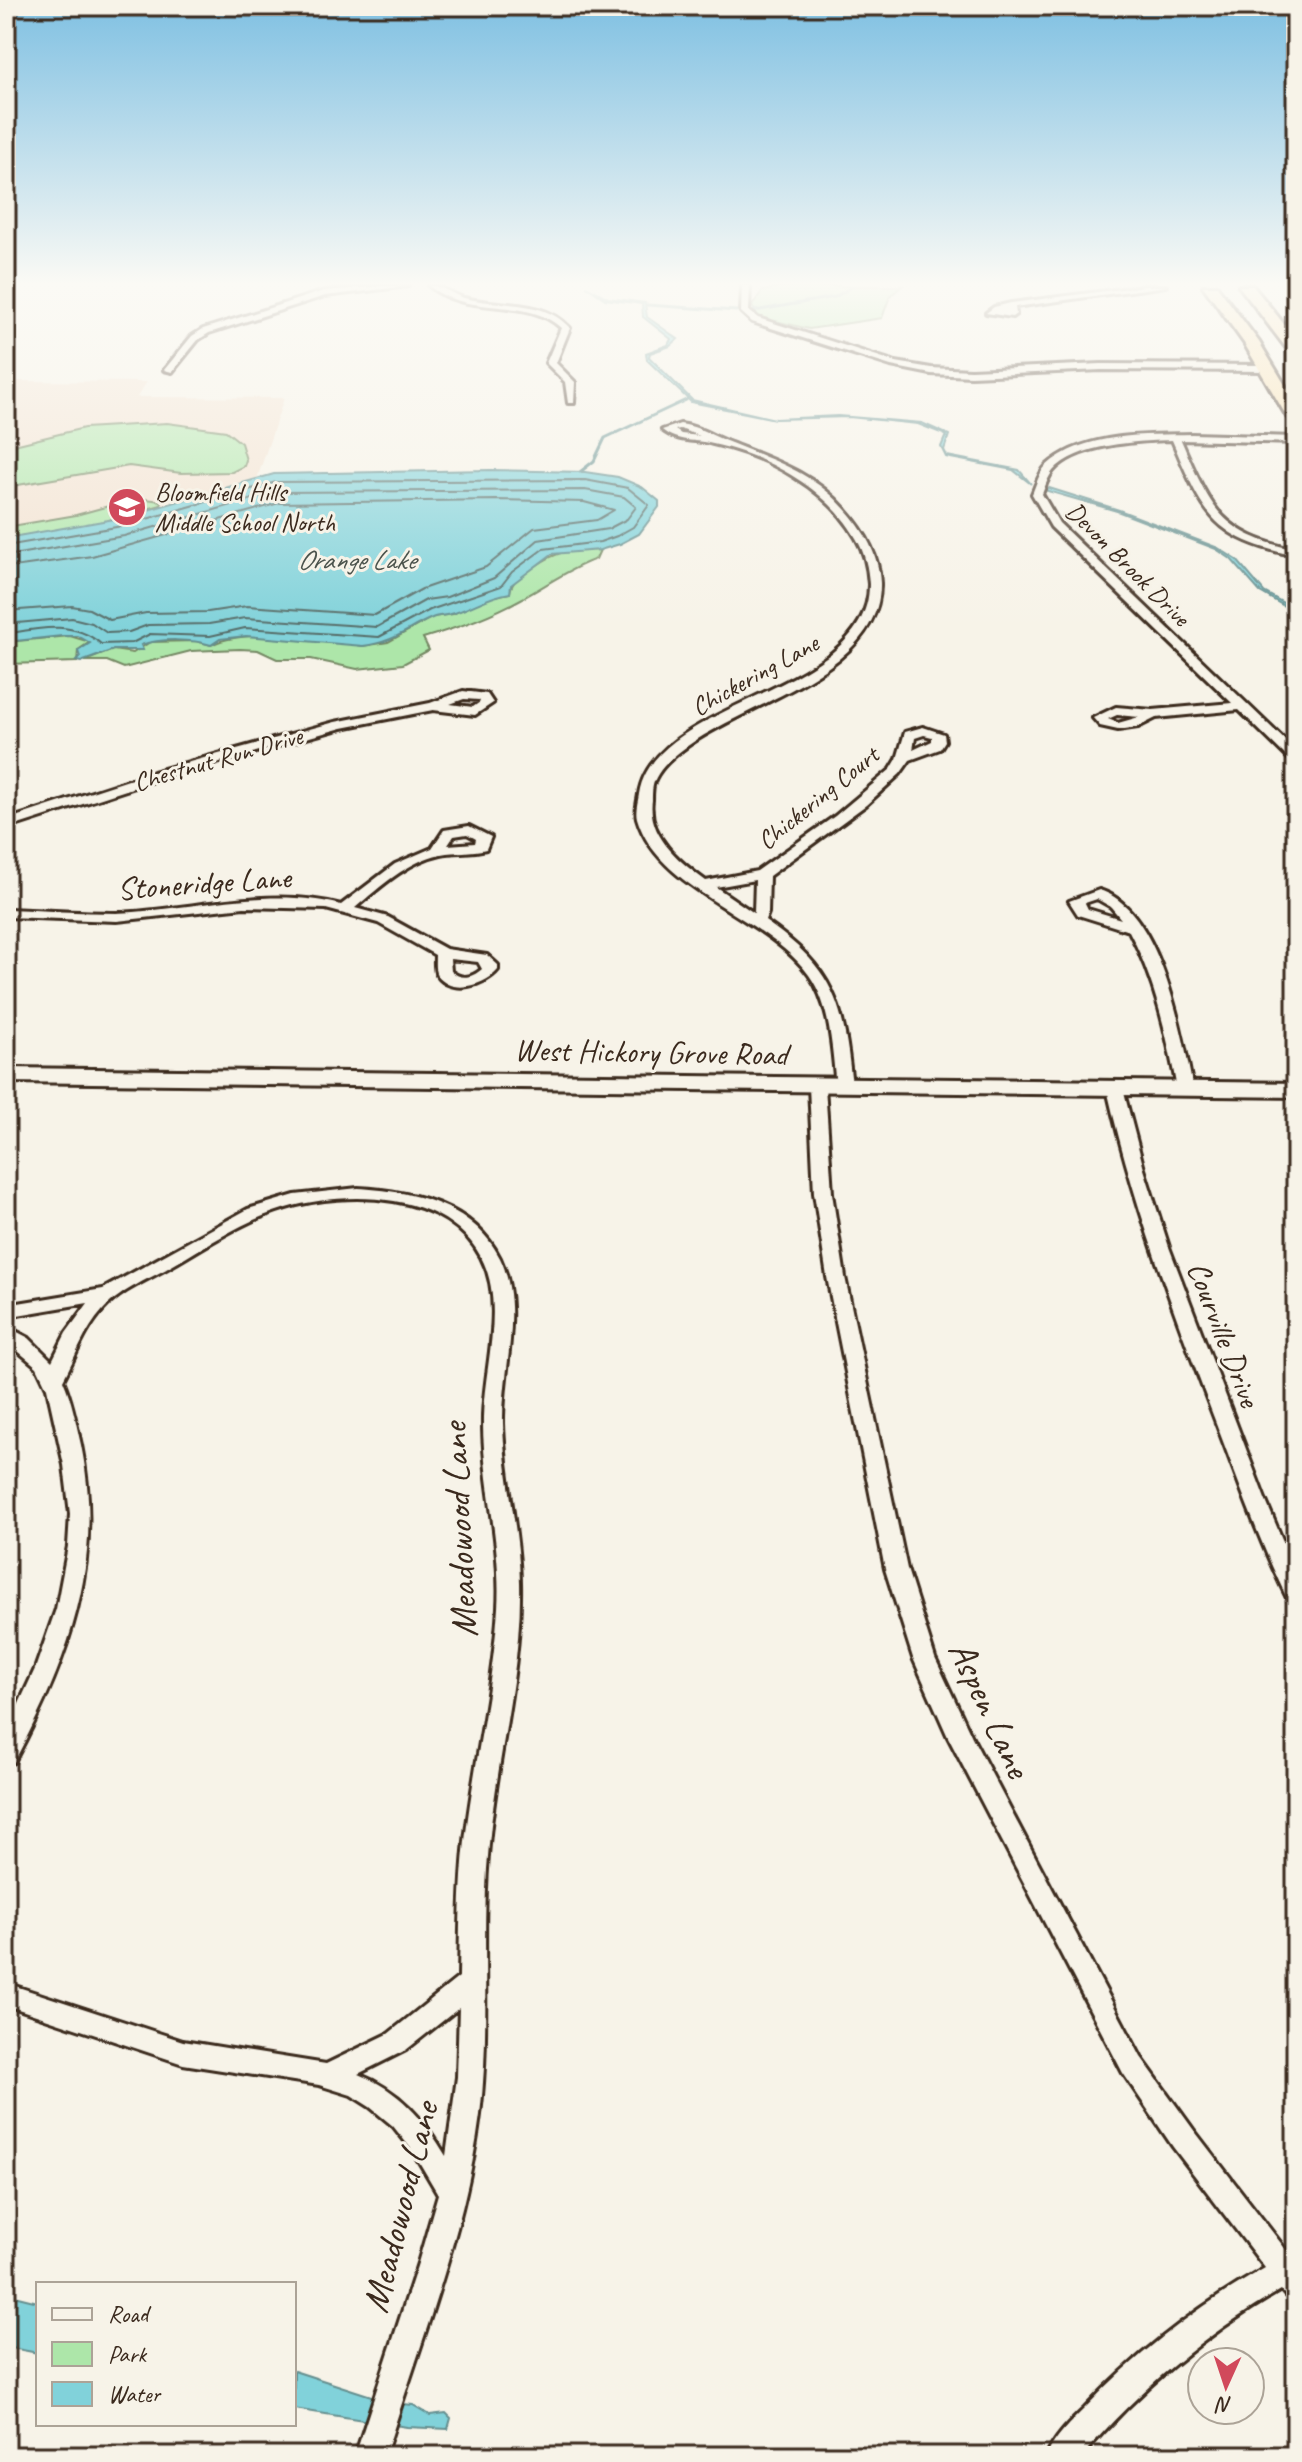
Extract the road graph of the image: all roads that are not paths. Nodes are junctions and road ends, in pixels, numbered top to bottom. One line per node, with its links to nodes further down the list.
1 (1176, 439): 2 (street, Devon Brook Drive); 4 (street); 6 (street, Devon Brook Drive)
2 (1296, 440)
3 (717, 441): 13 (street, Chickering Lane)
4 (1296, 553)
5 (433, 706): 10 (street, Chestnut Run Drive)
6 (1242, 706): 7 (street); 9 (street, Devon Brook Drive)
7 (1153, 714)
8 (904, 758): 12 (street, Chickering Court)
9 (1296, 758)
10 (6, 825)
11 (438, 850): 14 (street)
12 (762, 874): 13 (street, Chickering Court); 16 (street, Chickering Court)
13 (706, 885): 16 (street, Chickering Lane)
14 (346, 908): 15 (street, Stoneridge Lane); 18 (street, Stoneridge Lane)
15 (6, 913)
16 (758, 921): 21 (street, Chickering Lane)
17 (1133, 928): 23 (street)
18 (442, 953)
19 (6, 1075): 20 (street, West Hickory Grove Road)
20 (817, 1086): 21 (street, West Hickory Grove Road); 35 (street, Aspen Lane)
21 (844, 1086): 22 (street, West Hickory Grove Road)
22 (1115, 1089): 23 (street, West Hickory Grove Road); 29 (street, Courville Drive)
23 (1185, 1089): 24 (street, West Hickory Grove Road)
24 (1296, 1090)
25 (108, 1294): 26 (street); 28 (street, Meadowood Lane); 31 (street, Meadowood Lane)
26 (6, 1311)
27 (6, 1332): 28 (street)
28 (55, 1377): 30 (street)
29 (1296, 1594)
30 (6, 1756)
31 (472, 1982): 33 (street); 34 (street, Meadowood Lane)
32 (6, 1994): 33 (street)
33 (329, 2075): 34 (street)
34 (452, 2194): 36 (street, Meadowood Lane)
35 (1292, 2275): 37 (street)
36 (374, 2444)
37 (1062, 2456)

